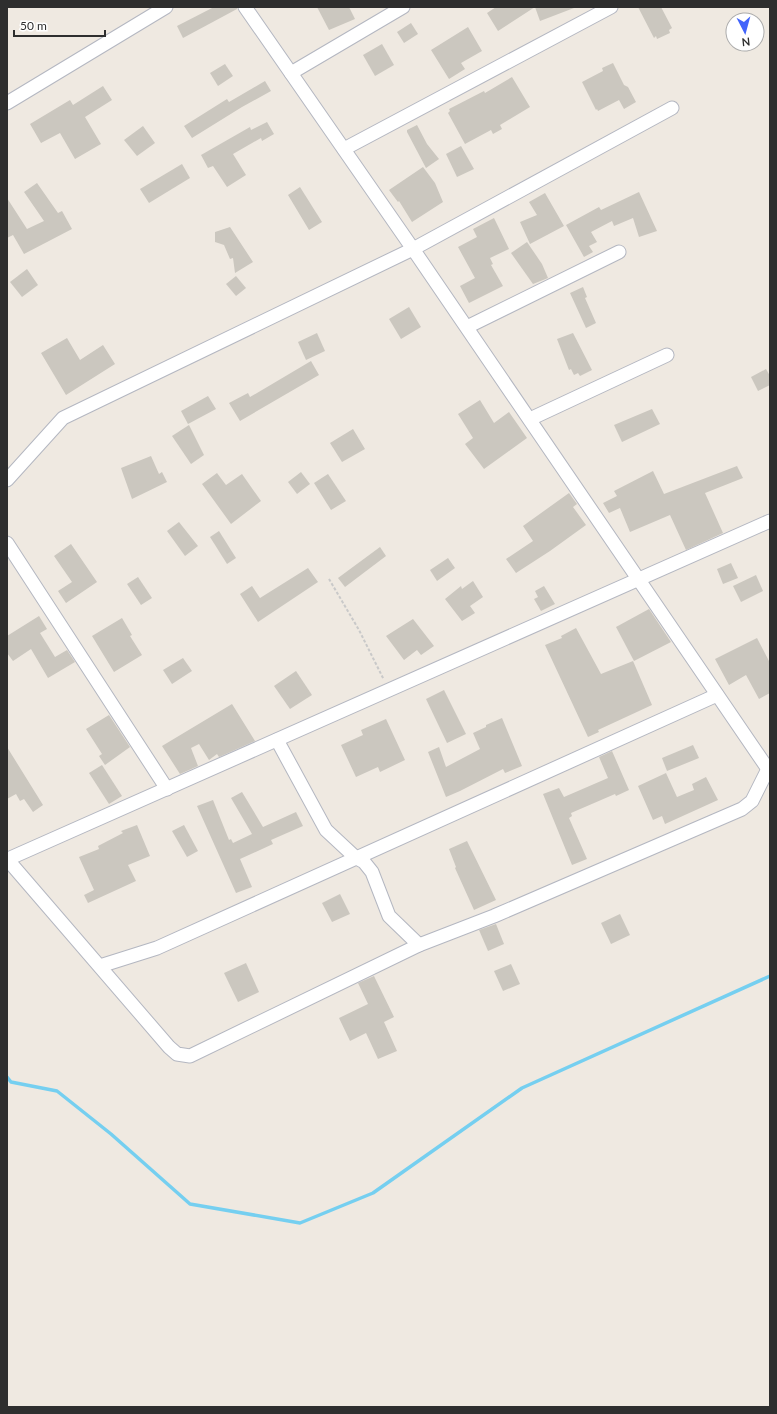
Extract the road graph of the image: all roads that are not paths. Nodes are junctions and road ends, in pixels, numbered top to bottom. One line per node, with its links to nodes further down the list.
1 (166, 7): 6 (street)
2 (245, 7): 5 (street)
3 (403, 7): 5 (street)
4 (611, 7): 8 (street)
5 (291, 73): 8 (street)
6 (7, 103)
7 (672, 108): 9 (street)
8 (344, 149): 9 (street)
9 (413, 249): 11 (street); 14 (street)
10 (618, 252): 11 (street)
11 (467, 327): 13 (street)
12 (667, 355): 13 (street)
13 (530, 419): 17 (street)
14 (7, 480)
15 (770, 521): 17 (street)
16 (7, 543): 21 (street)
17 (639, 580): 18 (street); 19 (street)
18 (717, 695): 20 (street); 22 (street)
19 (277, 740): 21 (street); 22 (street)
20 (769, 770): 24 (street)
21 (167, 789): 23 (street)
22 (355, 857): 24 (street); 25 (street)
23 (8, 859): 25 (street)
24 (419, 945): 25 (street)
25 (100, 966)

